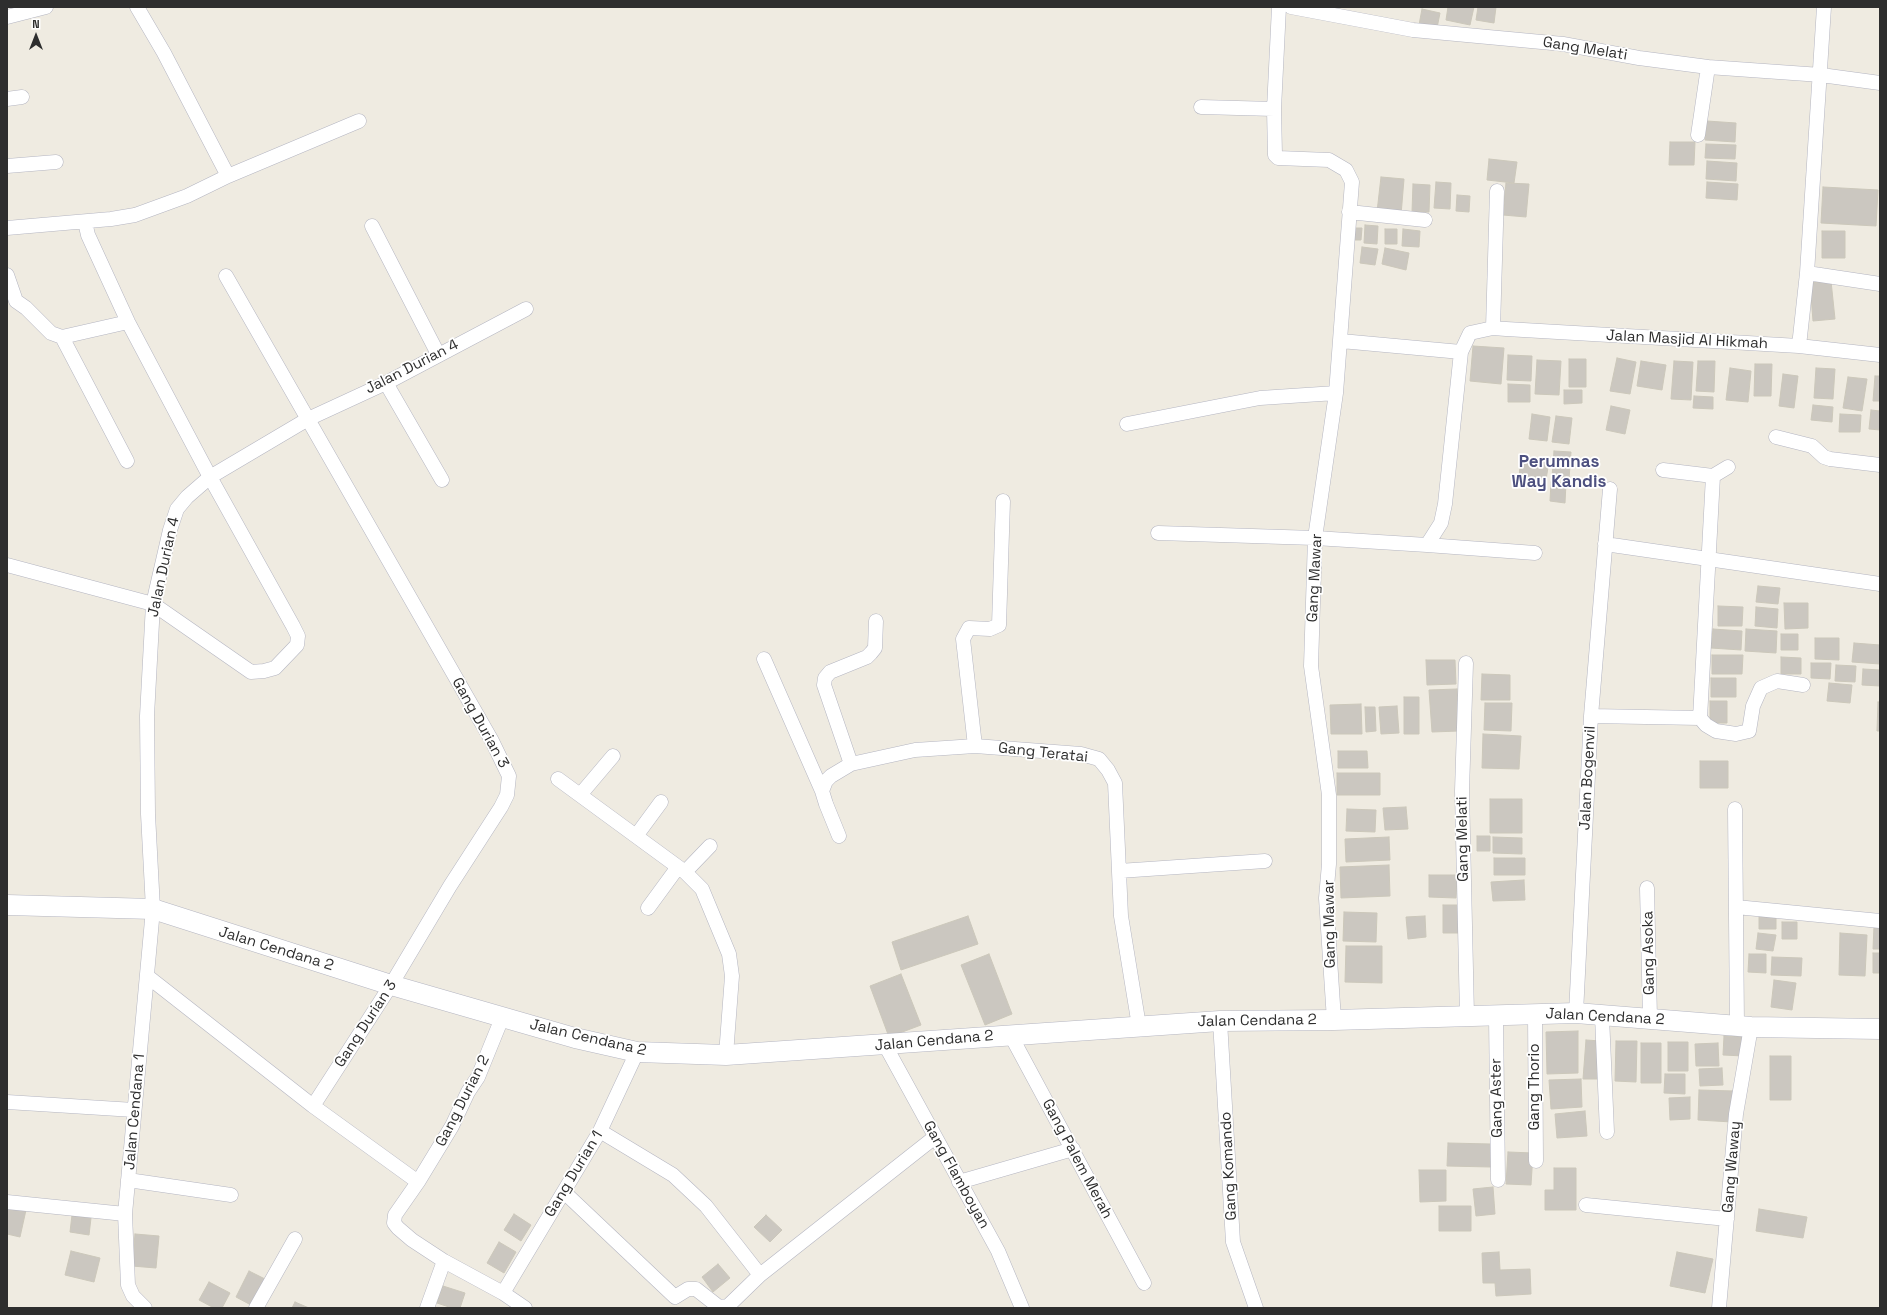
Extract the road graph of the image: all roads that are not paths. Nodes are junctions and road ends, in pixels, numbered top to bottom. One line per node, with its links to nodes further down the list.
1 (46, 7): 7 (street)
2 (137, 7): 19 (street)
3 (1279, 7): 14 (street)
4 (1291, 7): 6 (street, Gang Melati)
5 (1824, 7): 9 (street)
6 (1328, 10): 8 (street, Gang Melati)
7 (7, 17)
8 (1708, 67): 9 (street, Gang Melati); 16 (street)
9 (1821, 75): 10 (street, Gang Melati); 26 (street)
10 (1880, 83)
11 (22, 97): 12 (street)
12 (7, 99)
13 (1201, 107): 14 (street)
14 (1274, 109): 21 (street, Gang Mawar)
15 (359, 122): 19 (street)
16 (1698, 136)
17 (56, 162): 18 (street)
18 (7, 166)
19 (228, 176): 23 (street)
20 (1497, 191): 32 (street)
21 (1350, 212): 22 (street); 34 (street, Gang Mawar)
22 (1425, 220)
23 (85, 222): 25 (street); 31 (street)
24 (372, 226): 37 (street)
25 (7, 228)
26 (1807, 273): 29 (street); 35 (street)
27 (7, 275): 33 (street)
28 (226, 276): 41 (street, Gang Durian 3)
29 (1880, 284)
30 (526, 309): 37 (street, Jalan Durian 4)
31 (128, 322): 33 (street); 49 (street)
32 (1493, 328): 35 (street, Jalan Masjid Al Hikmah); 36 (street, Jalan Masjid Al Hikmah)
33 (62, 337): 44 (street)
34 (1341, 341): 36 (street); 40 (street, Gang Mawar)
35 (1799, 346): 38 (street, Jalan Masjid Al Hikmah)
36 (1461, 352): 56 (street, Jalan Masjid Al Hikmah)
37 (438, 354): 39 (street, Jalan Durian 4)
38 (1880, 355)
39 (386, 383): 41 (street, Jalan Durian 4); 50 (street)
40 (1336, 393): 42 (street); 54 (street, Gang Mawar)
41 (308, 419): 49 (street, Jalan Durian 4); 89 (street, Gang Durian 3)
42 (1126, 424)
43 (1776, 436): 45 (street)
44 (127, 461)
45 (1880, 464)
46 (1728, 467): 48 (street)
47 (1663, 470): 48 (street)
48 (1713, 476): 58 (street)
49 (210, 478): 61 (street, Jalan Durian 4); 61 (street)
50 (442, 480)
51 (1610, 489): 55 (street, Jalan Bogenvil)
52 (1004, 501): 68 (street)
53 (1158, 533): 54 (street)
54 (1316, 538): 56 (street); 97 (street, Gang Mawar)
55 (1605, 544): 58 (street); 66 (street, Jalan Bogenvil)
56 (1427, 545): 57 (street)
57 (1535, 553)
58 (1708, 558): 60 (street); 67 (street)
59 (7, 565): 61 (street)
60 (1880, 584)
61 (153, 604): 86 (street, Jalan Durian 4)
62 (876, 621): 70 (street)
63 (764, 659): 72 (street)
64 (1466, 663): 92 (street, Gang Melati)
65 (1803, 685): 67 (street)
66 (1590, 716): 67 (street); 90 (street, Jalan Bogenvil)
67 (1700, 718)
68 (975, 746): 70 (street, Gang Teratai); 81 (street, Gang Teratai)
69 (613, 756): 73 (street)
70 (851, 764): 72 (street, Gang Teratai)
71 (558, 779): 73 (street)
72 (822, 791): 77 (street)
73 (580, 795): 76 (street)
74 (661, 802): 76 (street)
75 (1736, 810): 84 (street, Gang Waway)
76 (636, 836): 80 (street)
77 (839, 836)
78 (710, 846): 80 (street)
79 (1265, 862): 81 (street)
80 (682, 869): 85 (street); 105 (street)
81 (1119, 871): 99 (street, Gang Teratai)
82 (1647, 888): 96 (street, Gang Asoka)
83 (7, 905): 86 (street, Jalan Cendana 2)
84 (1736, 907): 87 (street); 100 (street, Gang Waway)
85 (648, 908)
86 (154, 909): 88 (street, Jalan Cendana 1); 89 (street, Jalan Cendana 2)
87 (1880, 920)
88 (147, 976): 107 (street); 108 (street, Jalan Cendana 1)
89 (391, 985): 95 (street, Jalan Cendana 2); 107 (street, Gang Durian 3)
90 (1576, 1012): 91 (street, Jalan Cendana 2); 94 (street, Jalan Cendana 2)
91 (1535, 1013): 93 (street, Jalan Cendana 2); 113 (street, Gang Thorio)
92 (1467, 1016): 93 (street, Jalan Cendana 2); 97 (street, Jalan Cendana 2)
93 (1496, 1016): 115 (street, Gang Aster)
94 (1602, 1016): 96 (street, Jalan Cendana 2); 110 (street)
95 (502, 1018): 104 (street, Jalan Cendana 2); 116 (street, Gang Durian 2)
96 (1650, 1018): 100 (street, Jalan Cendana 2)
97 (1334, 1020): 98 (street, Jalan Cendana 2)
98 (1220, 1021): 99 (street, Jalan Cendana 2); 135 (street, Gang Komando)
99 (1139, 1026): 102 (street, Jalan Cendana 2)
100 (1744, 1026): 101 (street, Jalan Cendana 2); 123 (street, Gang Waway)
101 (1880, 1029)
102 (1010, 1034): 103 (street, Jalan Cendana 2); 112 (street, Gang Palem Merah)
103 (885, 1045): 105 (street, Jalan Cendana 2); 111 (street, Gang Flamboyan)
104 (637, 1052): 105 (street, Jalan Cendana 2); 109 (street, Gang Durian 1)
105 (726, 1055)
106 (7, 1102): 108 (street)
107 (313, 1106): 116 (street)
108 (134, 1110): 114 (street, Jalan Cendana 1)
109 (600, 1131): 118 (street, Gang Durian 1); 126 (street)
110 (1607, 1132)
111 (935, 1137): 117 (street, Gang Flamboyan); 126 (street)
112 (1072, 1149): 117 (street); 127 (street, Gang Palem Merah)
113 (1536, 1161)
114 (128, 1180): 119 (street); 122 (street, Jalan Cendana 1)
115 (1498, 1180)
116 (418, 1182): 125 (street, Gang Durian 2)
117 (960, 1182): 134 (street, Gang Flamboyan)
118 (564, 1192): 128 (street, Gang Durian 1); 129 (street)
119 (231, 1195)
120 (7, 1202): 122 (street)
121 (1586, 1205): 123 (street)
122 (125, 1214): 130 (street, Jalan Cendana 1)
123 (1727, 1219): 136 (street, Gang Waway)
124 (295, 1239): 131 (street)
125 (444, 1261): 128 (street); 132 (street)
126 (760, 1275): 129 (street)
127 (1144, 1283)
128 (503, 1293): 133 (street)
129 (671, 1303)
130 (145, 1308)
131 (256, 1308)
132 (427, 1308)
133 (525, 1308)
134 (1022, 1308)
135 (1256, 1308)
136 (1719, 1308)

